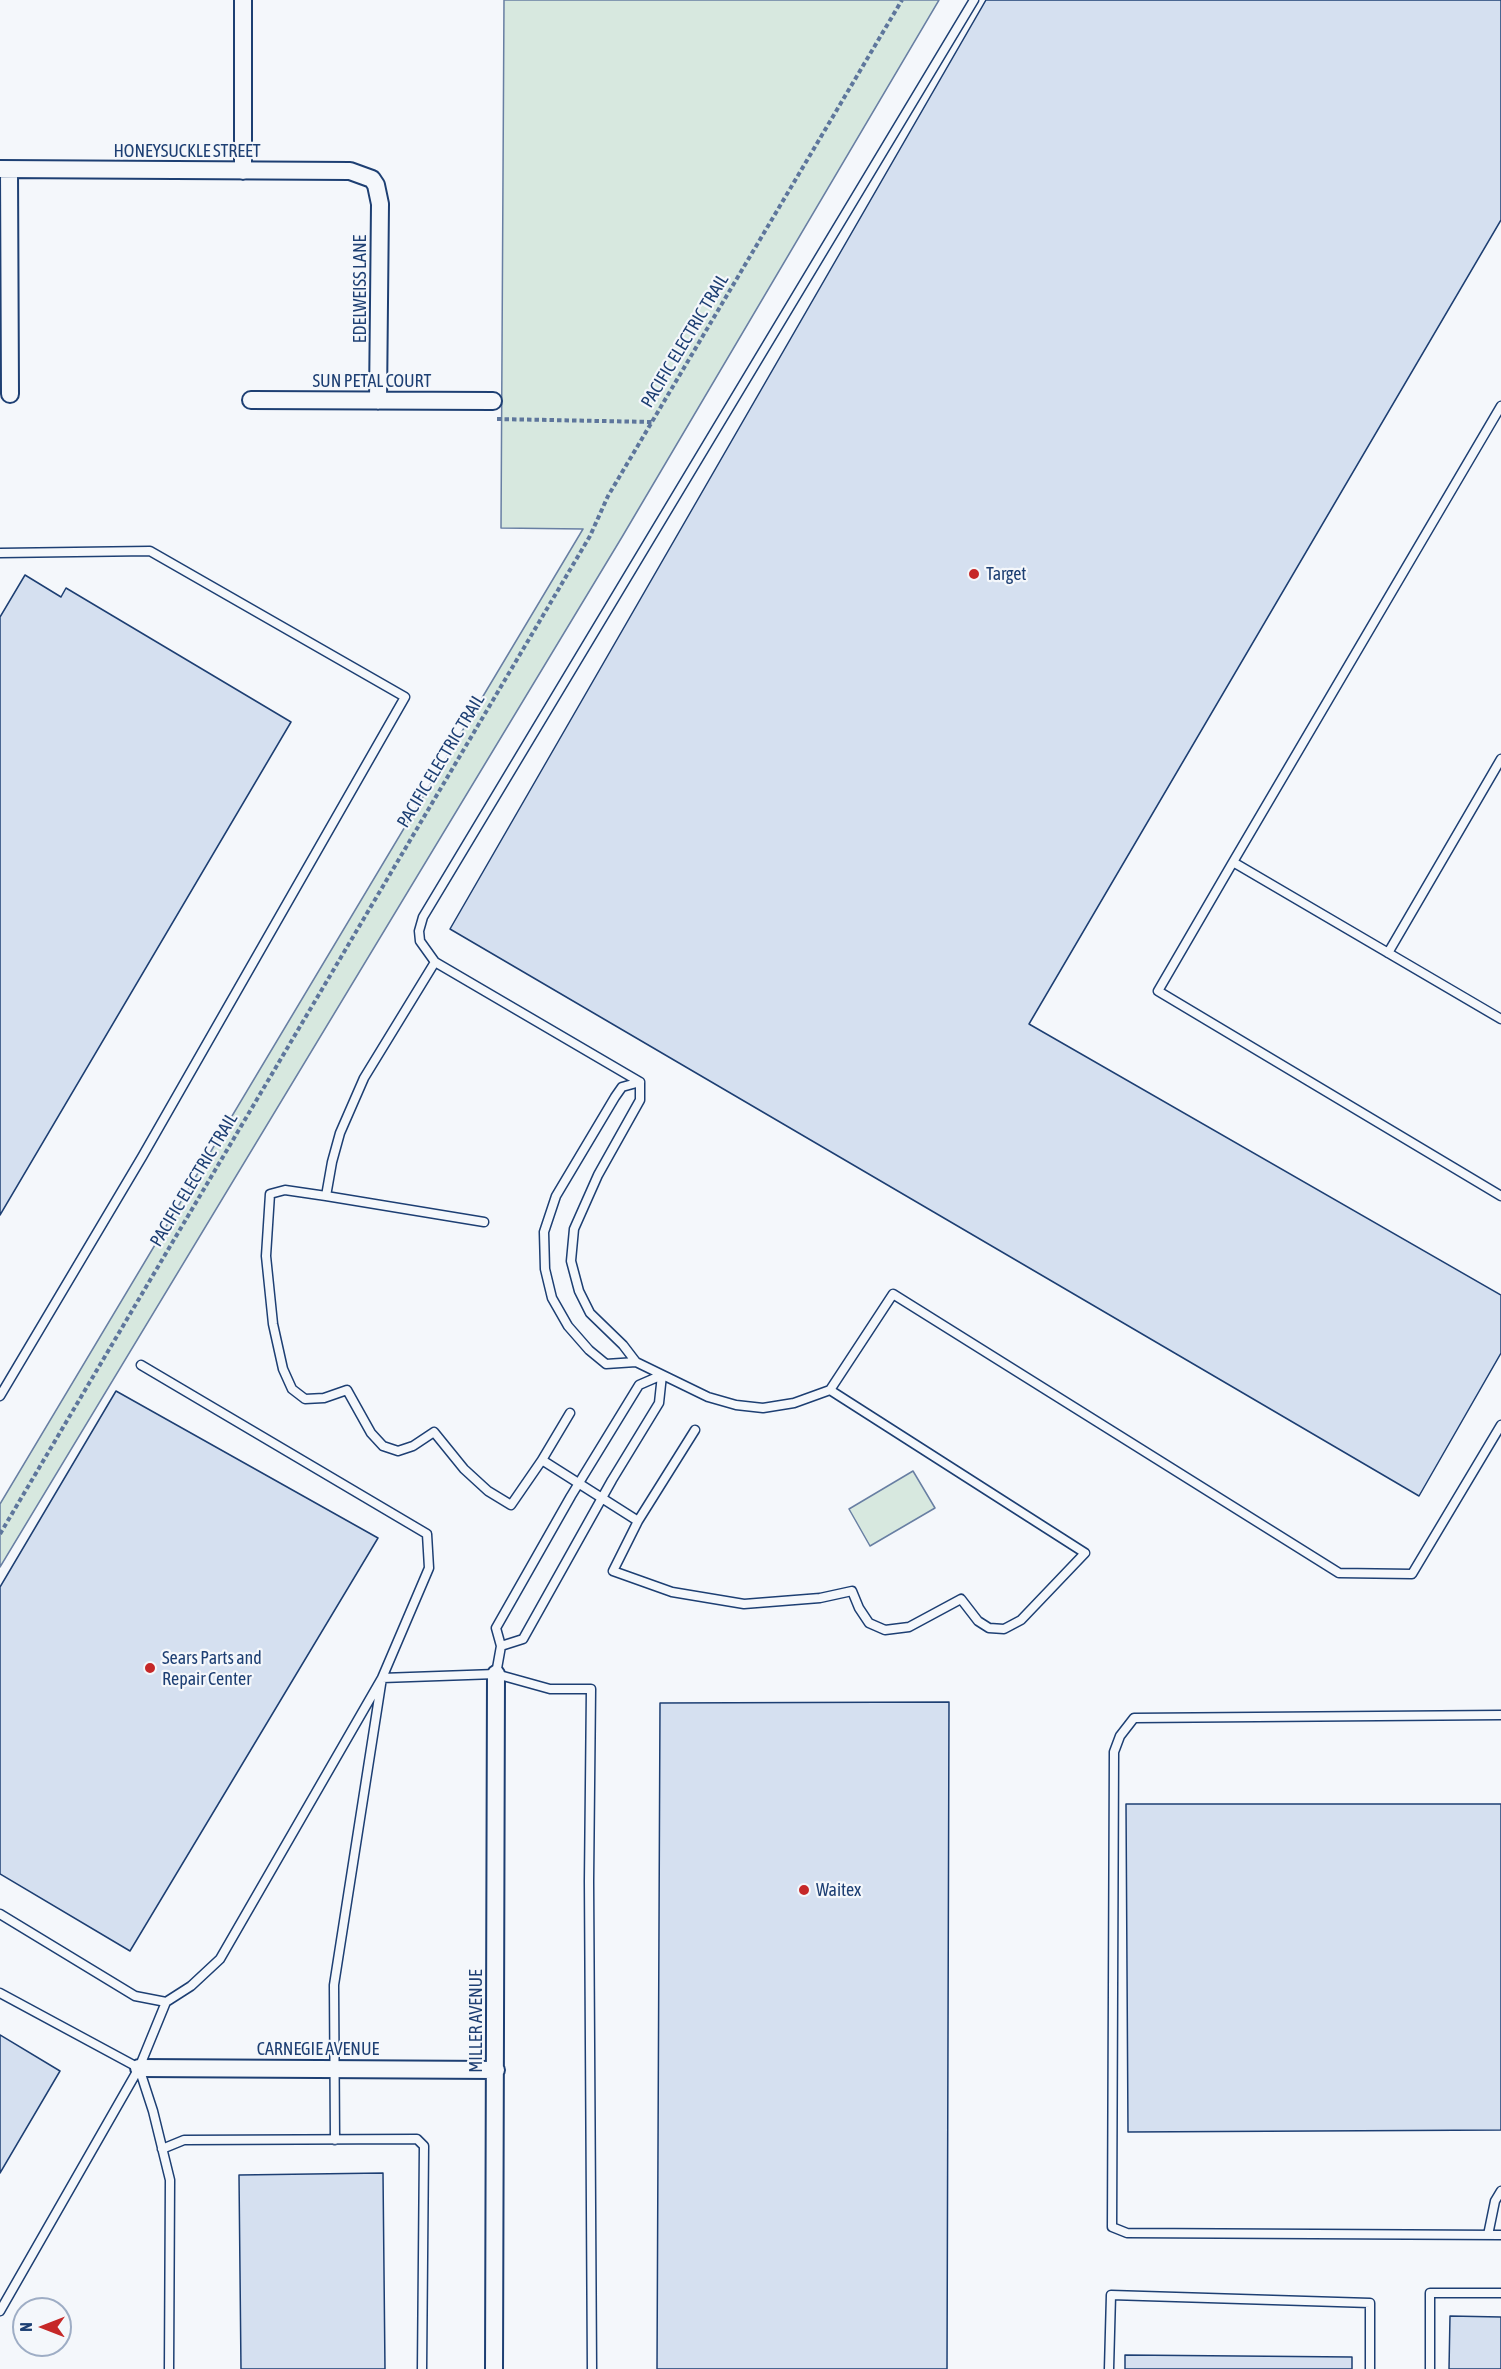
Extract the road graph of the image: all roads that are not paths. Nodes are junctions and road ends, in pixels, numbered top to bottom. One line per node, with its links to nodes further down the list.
1 (243, 0): 4 (street)
2 (974, 0): 15 (lane)
3 (5, 170): 4 (street, HONEYSUCKLE STREET); 6 (street)
4 (243, 171): 5 (street, HONEYSUCKLE STREET)
5 (372, 178): 8 (street, EDELWEISS LANE)
6 (10, 394)
7 (251, 400): 8 (street, SUN PETAL COURT)
8 (378, 401): 9 (street, SUN PETAL COURT)
9 (493, 401)
10 (1501, 406): 13 (lane)
11 (0, 553): 25 (lane)
12 (1501, 759): 14 (lane)
13 (1233, 862): 14 (lane); 19 (lane)
14 (1388, 953): 16 (lane)
15 (435, 962): 17 (lane); 18 (lane)
16 (1501, 1019)
17 (640, 1082): 21 (lane); 21 (lane)
18 (326, 1196): 20 (lane); 29 (lane)
19 (1501, 1196)
20 (484, 1222)
21 (636, 1362): 23 (lane)
22 (141, 1365): 35 (lane)
23 (662, 1375): 24 (lane); 30 (lane); 31 (lane)
24 (830, 1390): 27 (lane); 32 (lane)
25 (0, 1396)
26 (570, 1413): 29 (lane)
27 (1501, 1425)
28 (695, 1430): 32 (lane)
29 (542, 1460): 30 (lane)
30 (579, 1483): 31 (lane); 33 (lane)
31 (603, 1497): 32 (lane); 33 (lane)
32 (638, 1521)
33 (501, 1646): 34 (lane)
34 (496, 1674): 35 (lane); 42 (street, MILLER AVENUE); 53 (lane)
35 (382, 1678): 39 (lane); 41 (lane)
36 (1501, 1715): 46 (lane)
37 (0, 1914): 39 (lane)
38 (0, 1993): 40 (lane)
39 (166, 2002): 40 (lane)
40 (139, 2068): 41 (street, CARNEGIE AVENUE); 44 (lane); 49 (lane)
41 (336, 2069): 42 (street, CARNEGIE AVENUE); 43 (lane)
42 (496, 2070): 52 (street, MILLER AVENUE)
43 (335, 2140): 44 (lane); 51 (lane)
44 (162, 2149): 50 (lane)
45 (1501, 2191): 46 (lane)
46 (1488, 2235): 47 (lane)
47 (1501, 2235)
48 (1501, 2293): 56 (lane)
49 (0, 2311)
50 (169, 2369)
51 (422, 2369)
52 (494, 2369)
53 (592, 2369)
54 (1109, 2369): 55 (lane)
55 (1370, 2369)
56 (1430, 2369)

